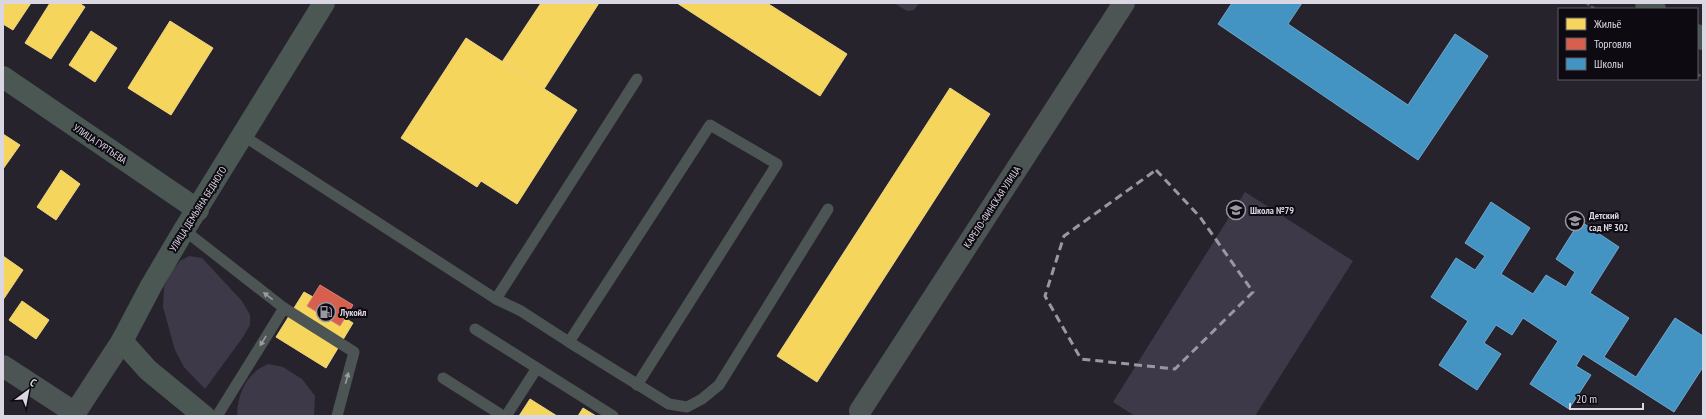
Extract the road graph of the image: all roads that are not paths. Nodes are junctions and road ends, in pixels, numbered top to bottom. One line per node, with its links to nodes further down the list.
1 (324, 3): 5 (main road, УЛИЦА ДЕМЬЯНА БЕДНОГО)
2 (1124, 3): 18 (street, КАРЕЛО-ФИНСКАЯ УЛИЦА)
3 (3, 77): 7 (main road, УЛИЦА ГУРТЬЕВА)
4 (638, 79): 9 (lane)
5 (242, 135): 7 (main road, УЛИЦА ДЕМЬЯНА БЕДНОГО); 9 (lane)
6 (828, 209): 17 (lane)
7 (198, 210): 8 (main road, УЛИЦА ДЕМЬЯНА БЕДНОГО)
8 (184, 230): 10 (lane, one-way to 8); 12 (main road, УЛИЦА ДЕМЬЯНА БЕДНОГО)
9 (496, 299): 13 (lane)
10 (284, 308): 21 (lane, one-way to 21); 22 (lane, one-way to 10)
11 (475, 328): 15 (lane)
12 (122, 342): 19 (street, УЛИЦА ДЕМЬЯНА БЕДНОГО); 20 (main road)
13 (569, 342): 17 (lane); 17 (lane)
14 (3, 366): 19 (street)
15 (537, 368): 24 (lane); 25 (lane)
16 (443, 378): 23 (lane)
17 (637, 385)
18 (860, 411)
19 (74, 415)
20 (204, 416)
21 (217, 416)
22 (337, 416)
23 (503, 416)
24 (506, 416)
25 (613, 416)

